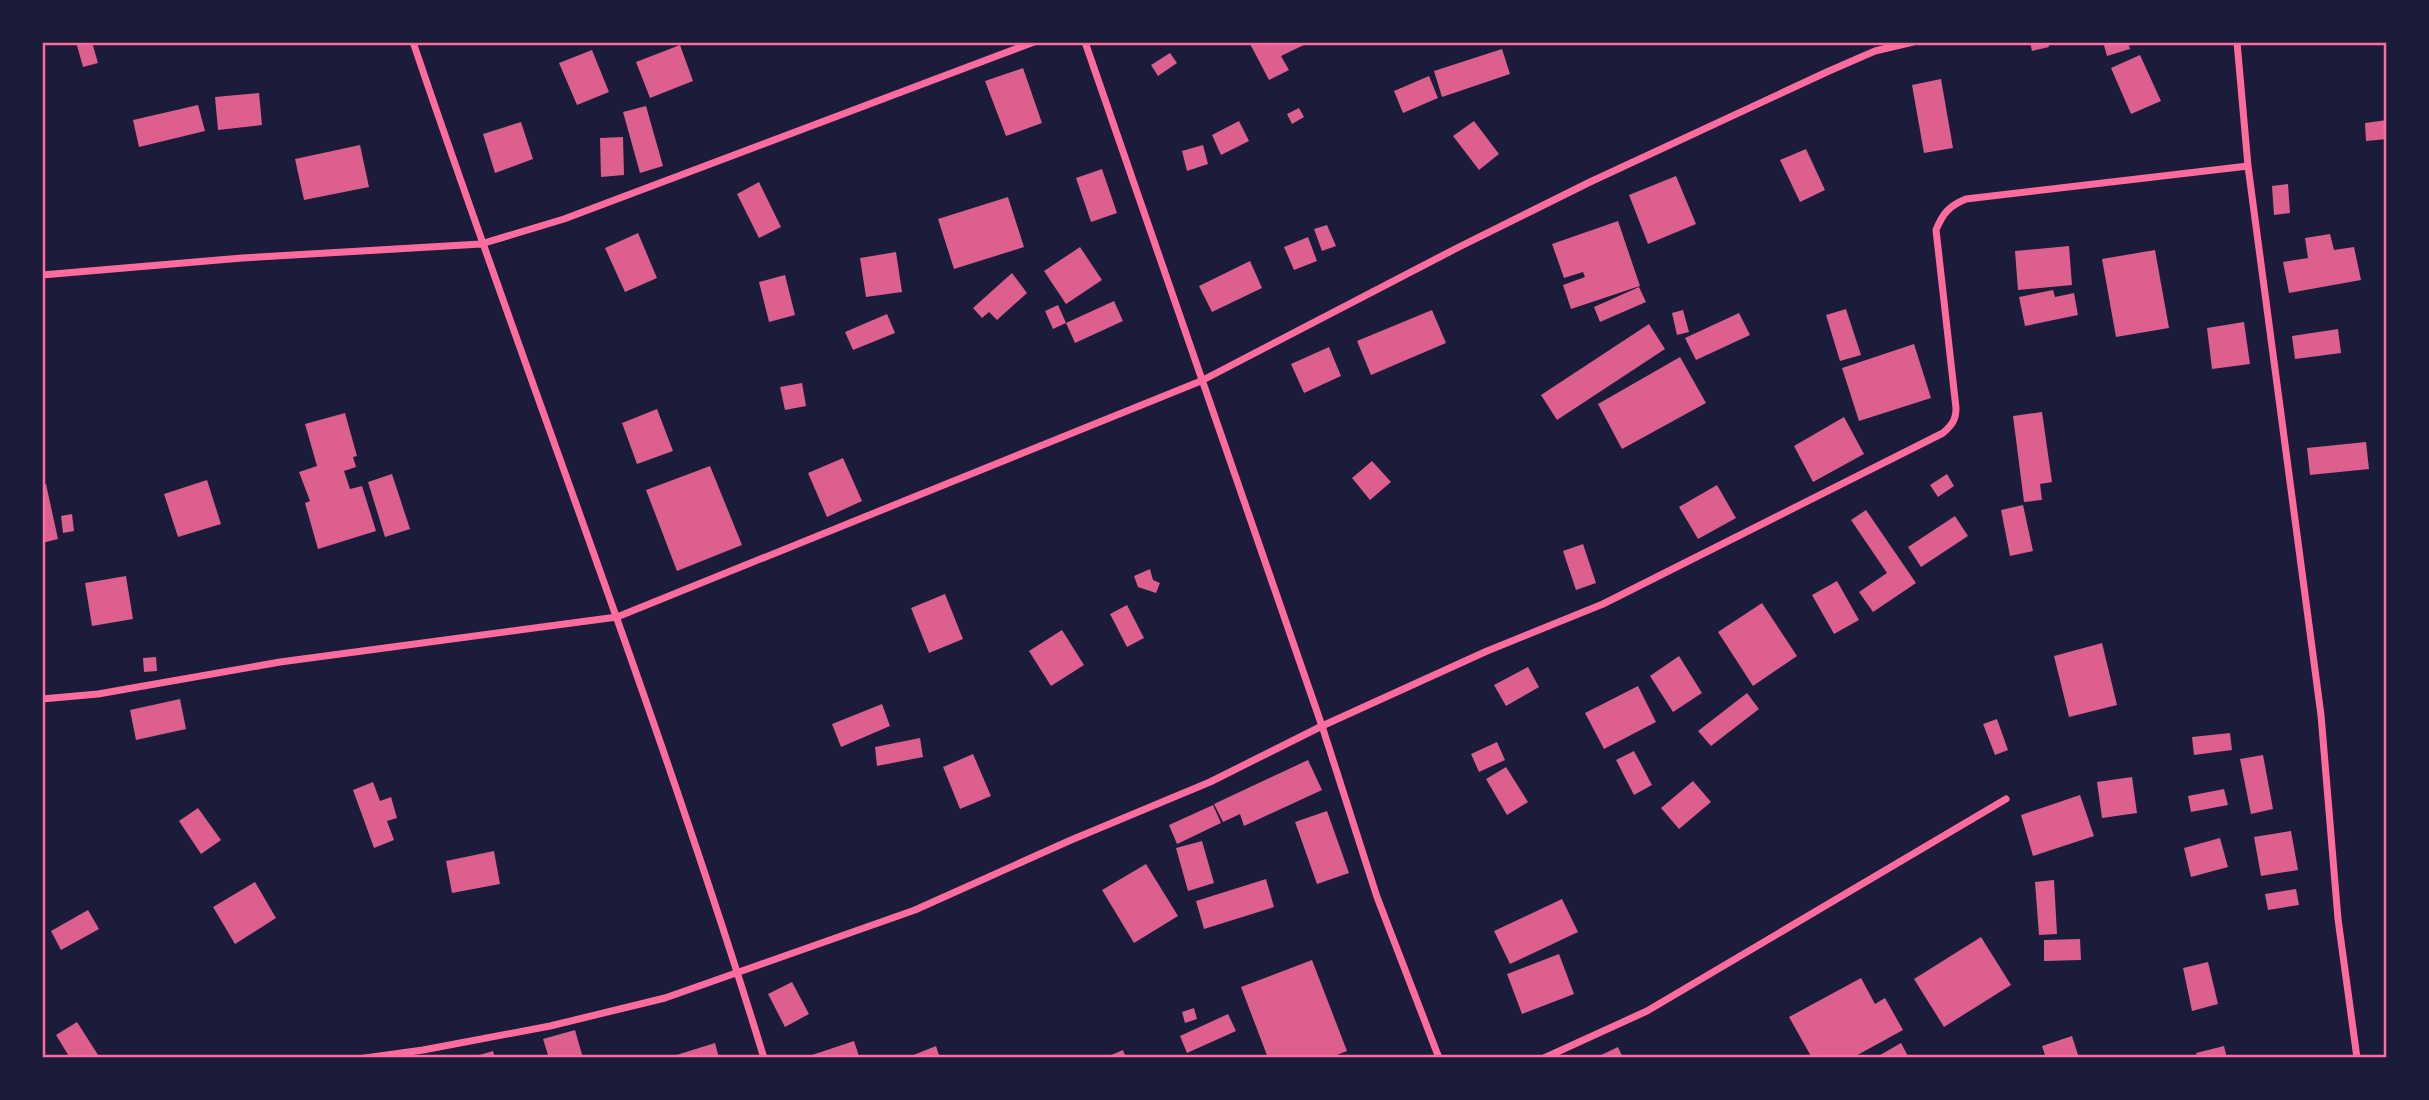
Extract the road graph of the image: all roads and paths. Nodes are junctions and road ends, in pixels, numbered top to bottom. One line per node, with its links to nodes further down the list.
1 (414, 42): 7 (street)
2 (1034, 42): 7 (street)
3 (1085, 42): 9 (street)
4 (1913, 42): 9 (street)
5 (2237, 42): 6 (street)
6 (2248, 166): 12 (street); 19 (street)
7 (481, 244): 8 (street); 10 (street)
8 (42, 275)
9 (1201, 381): 10 (street); 12 (street)
10 (617, 617): 11 (street); 14 (street)
11 (42, 699)
12 (1322, 726): 14 (street); 17 (street)
13 (2006, 799): 18 (street)
14 (738, 972): 15 (street); 16 (street)
15 (365, 1058)
16 (764, 1058)
17 (1439, 1058)
18 (1544, 1058)
19 (2357, 1058)

